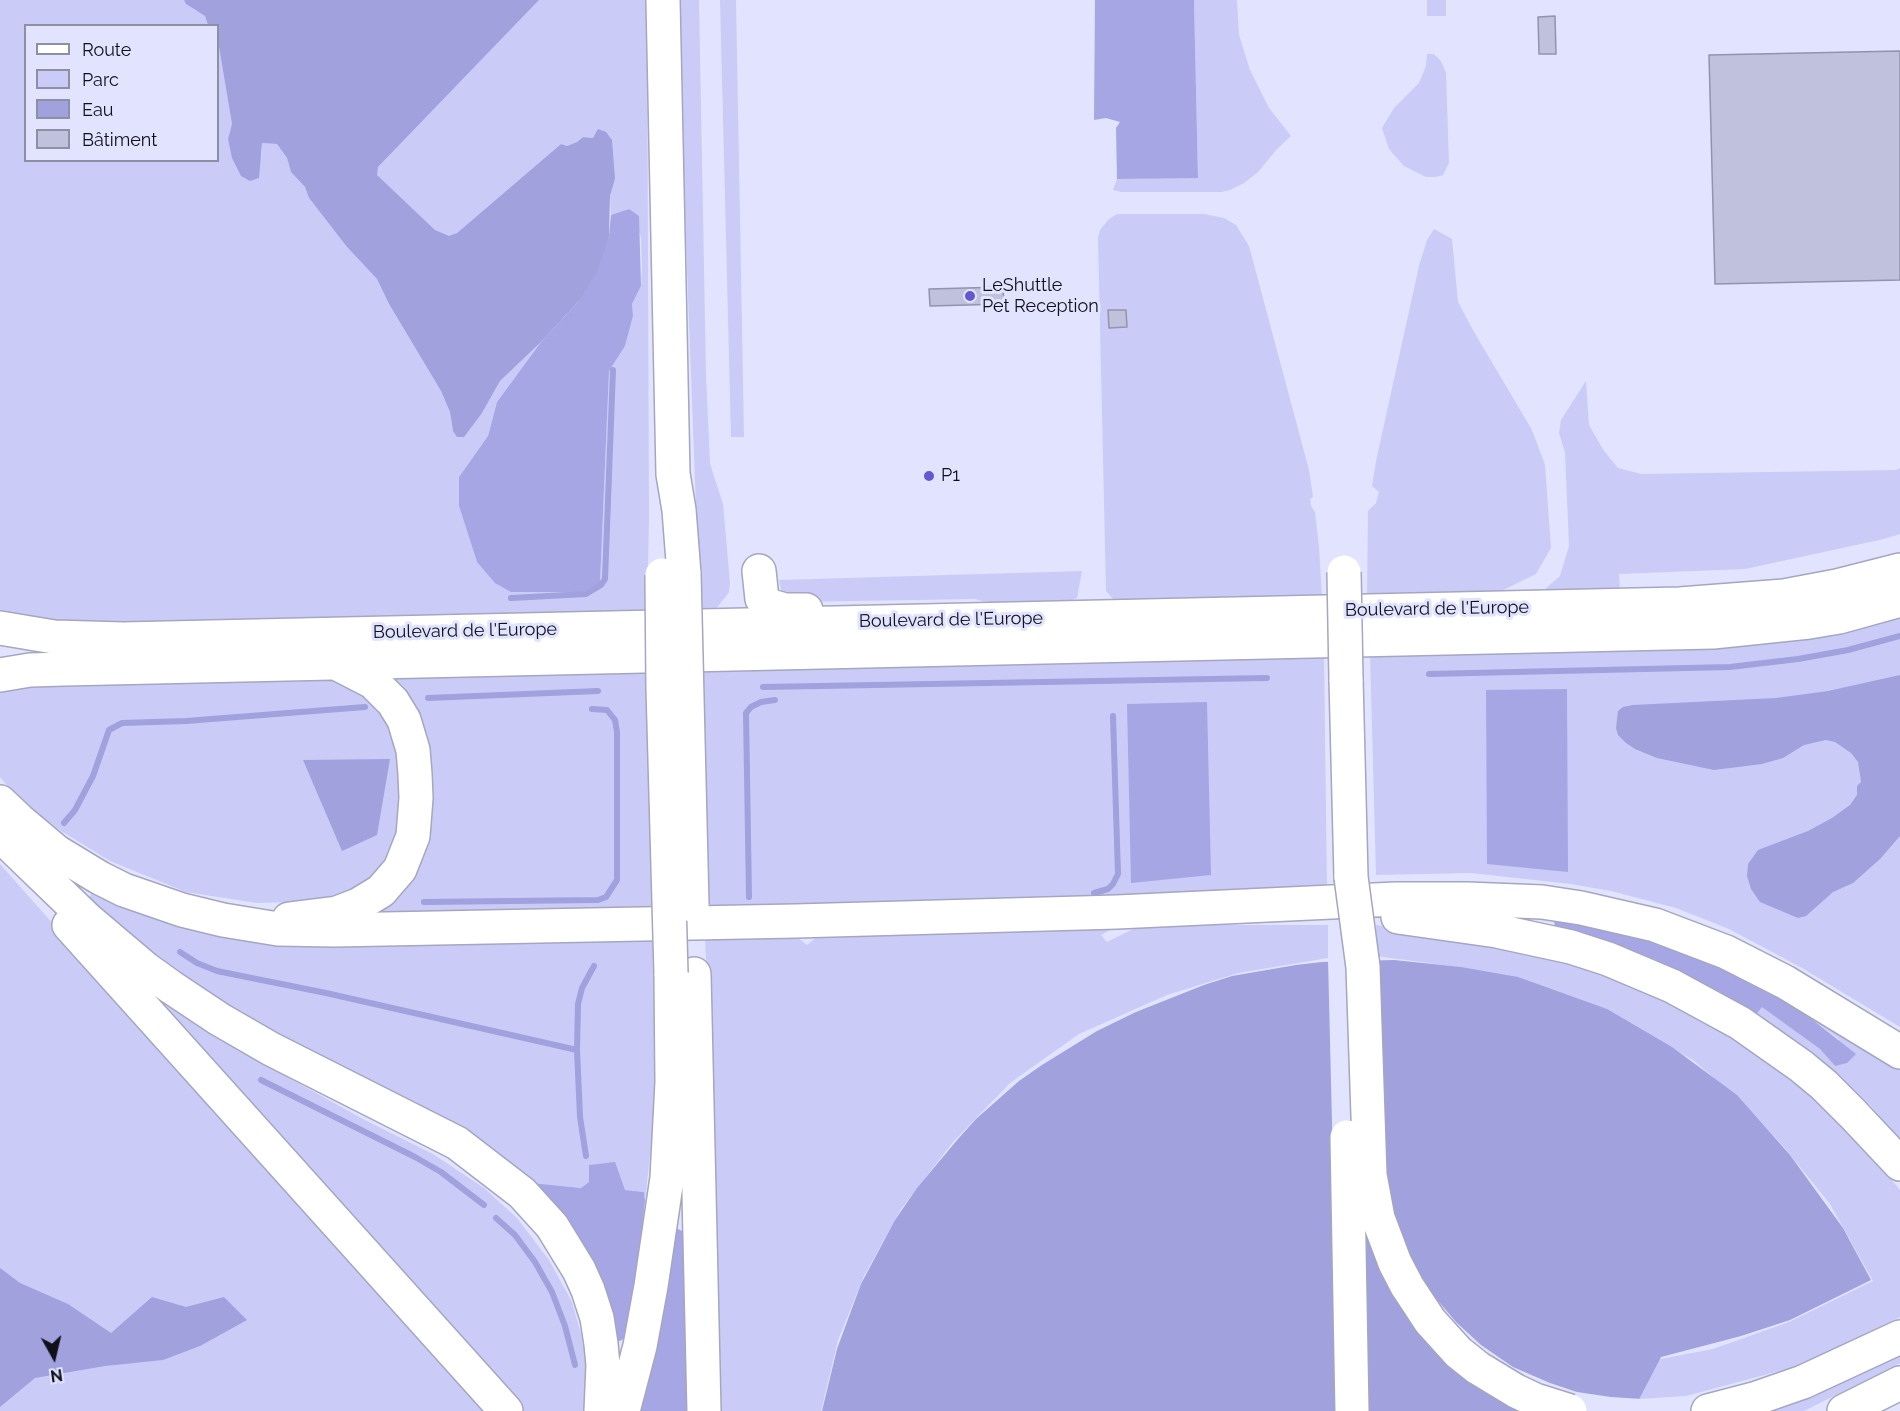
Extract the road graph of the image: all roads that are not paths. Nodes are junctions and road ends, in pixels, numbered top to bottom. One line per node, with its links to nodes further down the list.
1 (663, 0): 16 (main road, bridge)
2 (1900, 570): 5 (main road, Boulevard de l'Europe)
3 (1344, 572): 13 (main road, bridge)
4 (1900, 600): 8 (main road, Boulevard de l'Europe)
5 (1014, 619): 6 (main road, Boulevard de l'Europe); 6 (main road)
6 (705, 626): 7 (main road, Boulevard de l'Europe)
7 (0, 628)
8 (335, 663): 9 (main road, Boulevard de l'Europe); 15 (main road)
9 (0, 675)
10 (0, 802): 15 (main road)
11 (0, 835): 23 (main road)
12 (0, 843): 22 (main road)
13 (1351, 877): 26 (main road, bridge); 27 (main road, bridge)
14 (1118, 912): 15 (main road); 17 (main road); 18 (main road)
15 (223, 920)
16 (682, 972): 24 (main road); 25 (main road)
17 (1900, 1052)
18 (1900, 1164)
19 (1900, 1337): 21 (main road)
20 (1900, 1383): 28 (main road)
21 (1714, 1410)
22 (506, 1411)
23 (601, 1411)
24 (623, 1411)
25 (704, 1411)
26 (1352, 1411)
27 (1570, 1411)
28 (1844, 1411)

